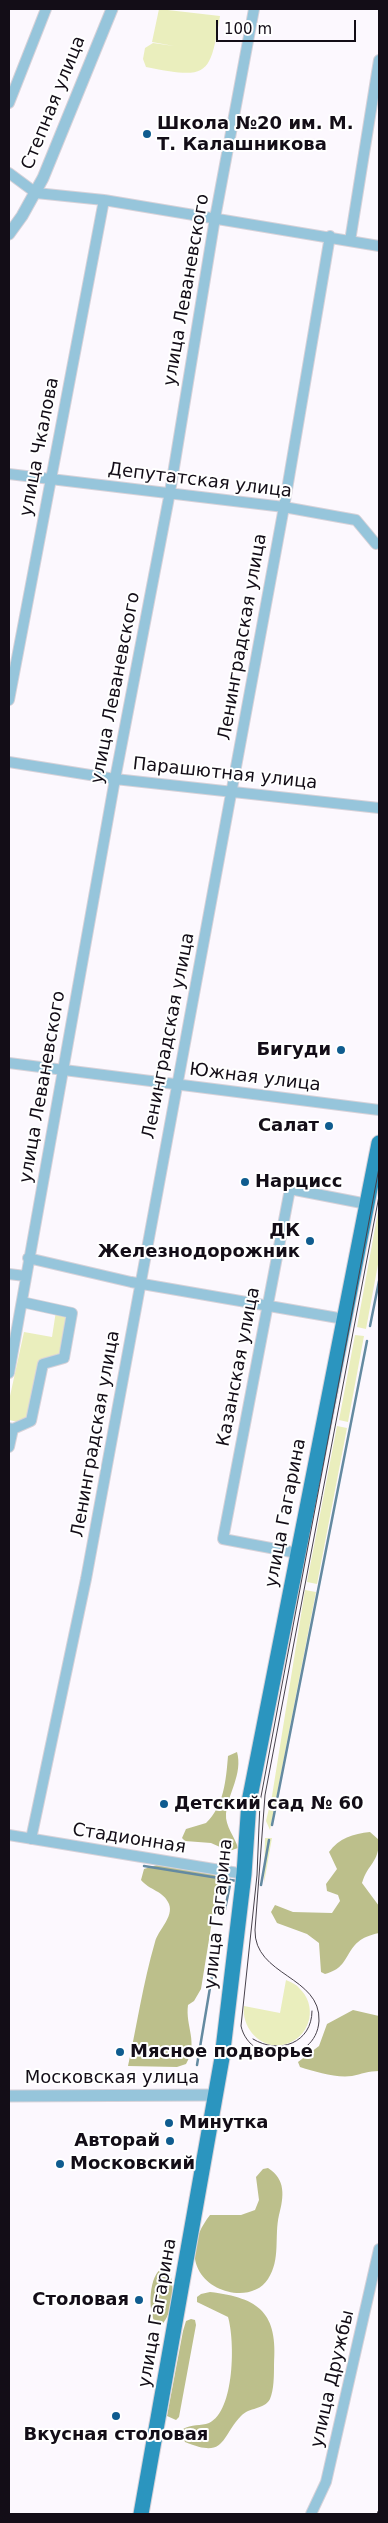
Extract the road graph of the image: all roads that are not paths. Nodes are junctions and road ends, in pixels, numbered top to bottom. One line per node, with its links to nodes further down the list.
1 (46, 9): 5 (street)
2 (112, 9): 8 (street, Степная улица)
3 (254, 9): 10 (street, улица Леваневского)
4 (379, 60): 6 (street)
5 (9, 103)
6 (374, 120): 13 (street)
7 (9, 173): 8 (street)
8 (36, 193): 9 (street); 11 (street, Степная улица)
9 (104, 200): 10 (street); 16 (street, улица Чкалова)
10 (215, 218): 12 (street); 17 (street, улица Леваневского)
11 (9, 234)
12 (330, 236): 13 (street); 18 (street, Ленинградская улица)
13 (350, 241): 14 (street)
14 (379, 246)
15 (9, 474): 16 (street, Депутатская улица)
16 (50, 478): 17 (street, Депутатская улица); 20 (street, улица Чкалова)
17 (170, 492): 18 (street, Депутатская улица); 22 (street, улица Леваневского)
18 (284, 507): 19 (street, Депутатская улица); 23 (street, Ленинградская улица)
19 (376, 544)
20 (9, 700)
21 (9, 762): 22 (street, Парашютная улица)
22 (115, 779): 23 (street, Парашютная улица); 26 (street, улица Леваневского)
23 (232, 790): 24 (street, Парашютная улица); 27 (street, Ленинградская улица)
24 (379, 808)
25 (9, 1063): 26 (street, Южная улица)
26 (63, 1070): 27 (street, Южная улица); 31 (street, улица Леваневского)
27 (176, 1085): 28 (street, Южная улица); 34 (street, Ленинградская улица)
28 (379, 1110)
29 (379, 1143): 30 (main road, улица Гагарина)
30 (367, 1204): 36 (street, Казанская улица); 37 (main road, улица Гагарина)
31 (28, 1258): 33 (street, улица Леваневского); 34 (street)
32 (9, 1274): 33 (street)
33 (25, 1276): 35 (street, улица Леваневского)
34 (140, 1283): 36 (street); 43 (street, Ленинградская улица)
35 (22, 1302): 38 (street, улица Леваневского); 39 (street)
36 (266, 1305): 37 (street); 41 (street, Казанская улица)
37 (344, 1319): 41 (main road, улица Гагарина)
38 (9, 1373)
39 (11, 1428): 40 (street)
40 (9, 1447)
41 (297, 1553): 44 (main road, улица Гагарина)
42 (9, 1835): 43 (street, Стадионная)
43 (31, 1839): 44 (street, Стадионная)
44 (244, 1874): 45 (main road, улица Гагарина)
45 (216, 2095): 46 (street, Московская улица); 48 (main road, улица Гагарина)
46 (9, 2096)
47 (379, 2249): 49 (street, улица Дружбы)
48 (141, 2514)
49 (311, 2514)

